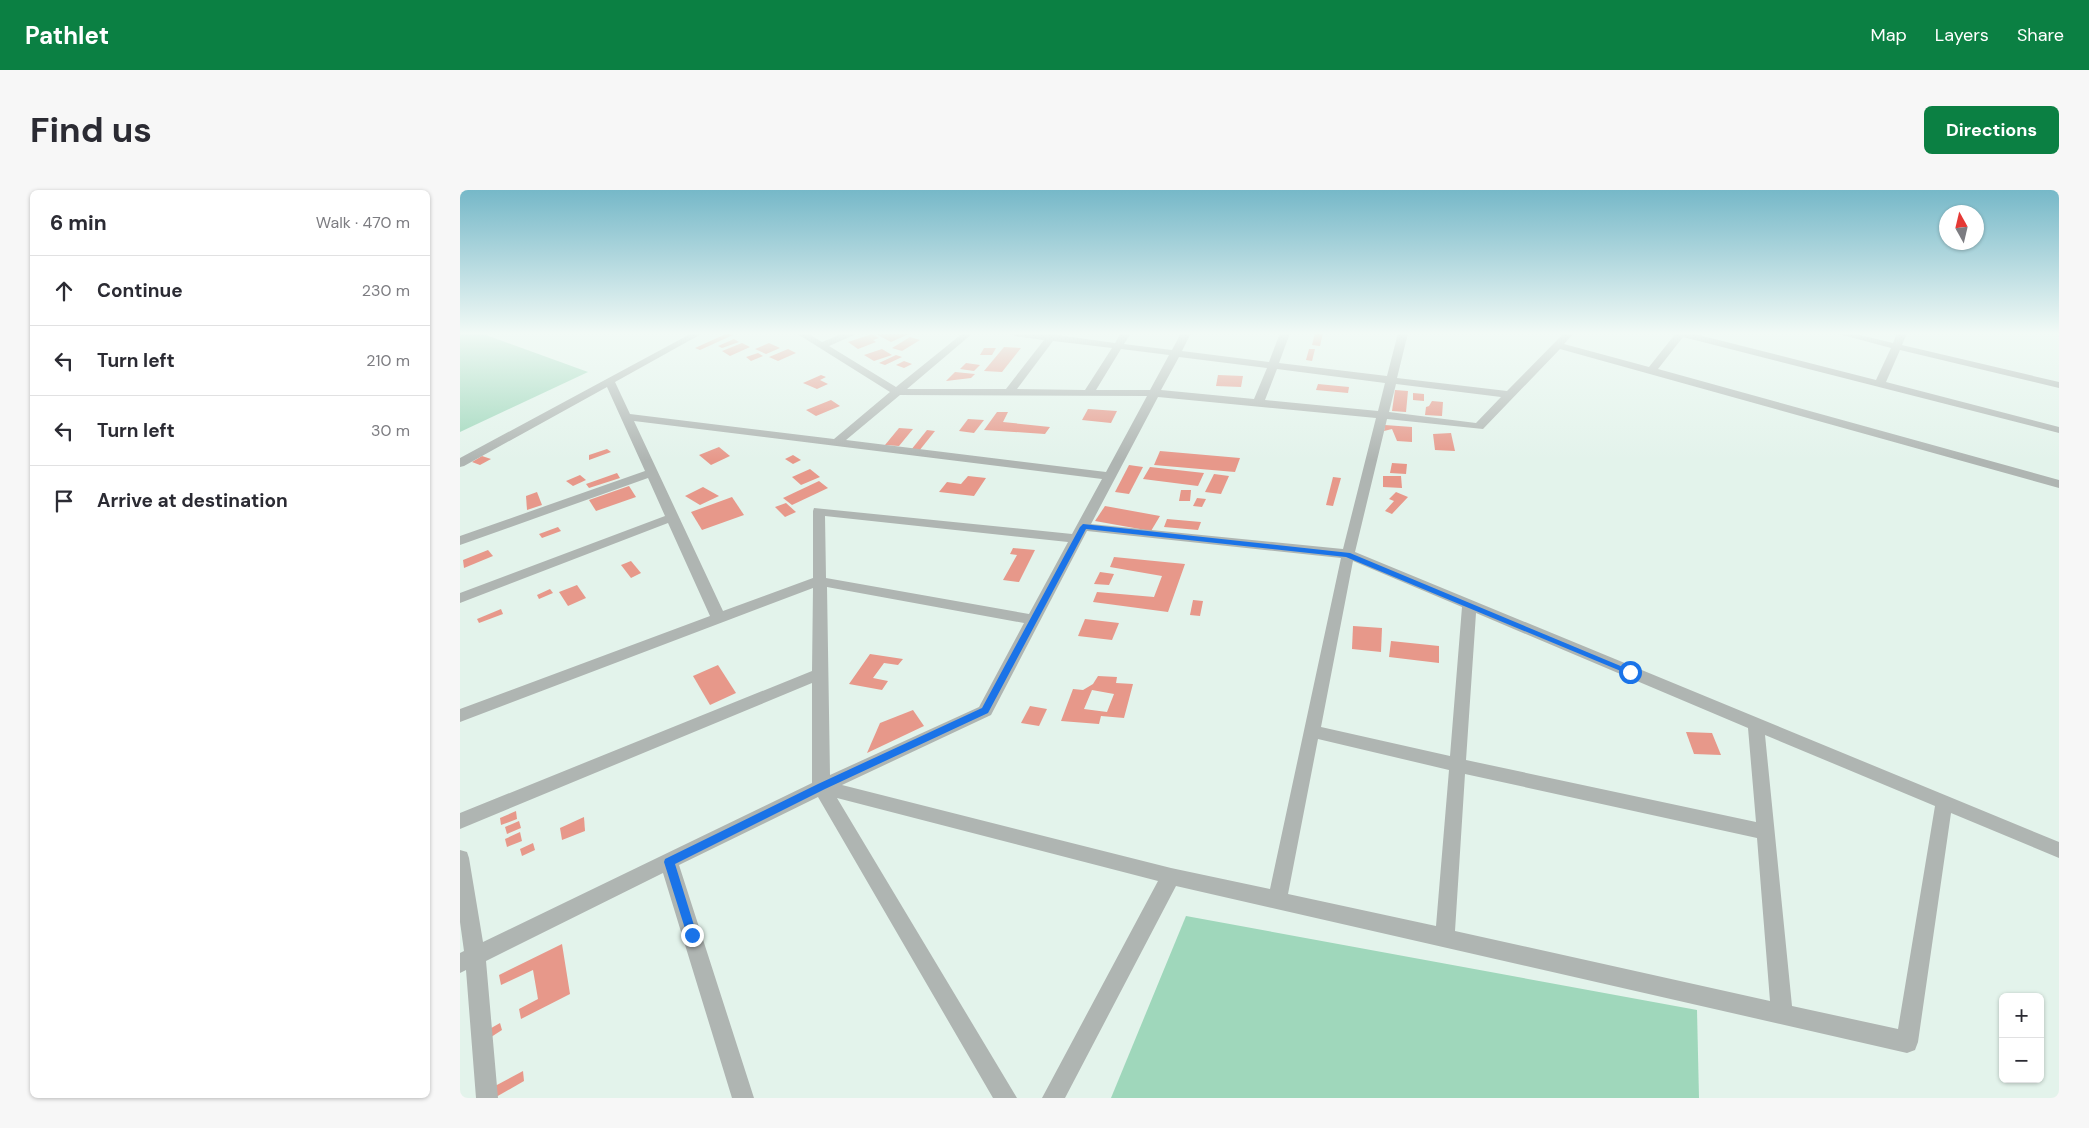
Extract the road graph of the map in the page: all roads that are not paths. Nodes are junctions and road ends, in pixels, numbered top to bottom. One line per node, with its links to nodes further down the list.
1 (618, 375): 15 (street)
2 (870, 375): 19 (street)
3 (917, 375): 19 (street)
4 (1022, 375): 20 (street)
5 (1099, 375): 21 (street)
6 (1164, 375): 22 (street)
7 (1270, 375): 24 (street)
8 (1356, 375): 16 (street)
9 (1393, 375): 16 (street)
10 (1529, 375): 23 (street)
11 (1667, 375): 32 (street)
12 (1846, 375): 17 (street)
13 (1884, 375): 17 (street)
14 (2019, 375): 18 (street)
15 (609, 380): 26 (street); 29 (street)
16 (1392, 380): 23 (street); 25 (street)
17 (1880, 384): 27 (street)
18 (2059, 385)
19 (897, 392): 20 (street); 28 (street)
20 (1009, 392): 21 (street)
21 (1088, 392): 22 (street)
22 (1154, 393): 24 (street); 31 (street)
23 (1510, 395): 25 (street)
24 (1258, 404): 25 (street)
25 (1383, 415): 36 (street)
26 (626, 417): 28 (street); 30 (street)
27 (2059, 430)
28 (837, 442): 31 (street)
29 (460, 462)
30 (652, 472): 33 (street); 35 (street)
31 (1110, 476): 34 (street)
32 (2059, 484)
33 (673, 517): 38 (street); 40 (street)
34 (1080, 533): 36 (street); 37 (street); 41 (street)
35 (460, 541)
36 (1348, 554): 39 (street); 45 (street)
37 (818, 581): 40 (street); 41 (street); 42 (street)
38 (460, 598)
39 (1469, 605): 44 (street); 46 (street)
40 (719, 618): 43 (street)
41 (1034, 620): 47 (street)
42 (820, 674): 47 (street); 49 (street)
43 (460, 716)
44 (1756, 724): 48 (street); 50 (street)
45 (1312, 731): 46 (street); 55 (street)
46 (1457, 766): 50 (street); 56 (street)
47 (821, 787): 53 (street); 54 (street); 61 (street)
48 (1944, 802): 51 (street); 58 (street)
49 (460, 822)
50 (1766, 832): 58 (street)
51 (2059, 850)
52 (460, 858): 57 (street)
53 (669, 862): 57 (street); 60 (street)
54 (1171, 876): 55 (street); 62 (street)
55 (1277, 900): 56 (street)
56 (1445, 938): 58 (street)
57 (467, 959): 59 (street)
58 (1782, 1014)
59 (487, 1098)
60 (743, 1098)
61 (1006, 1098)
62 (1053, 1098)

